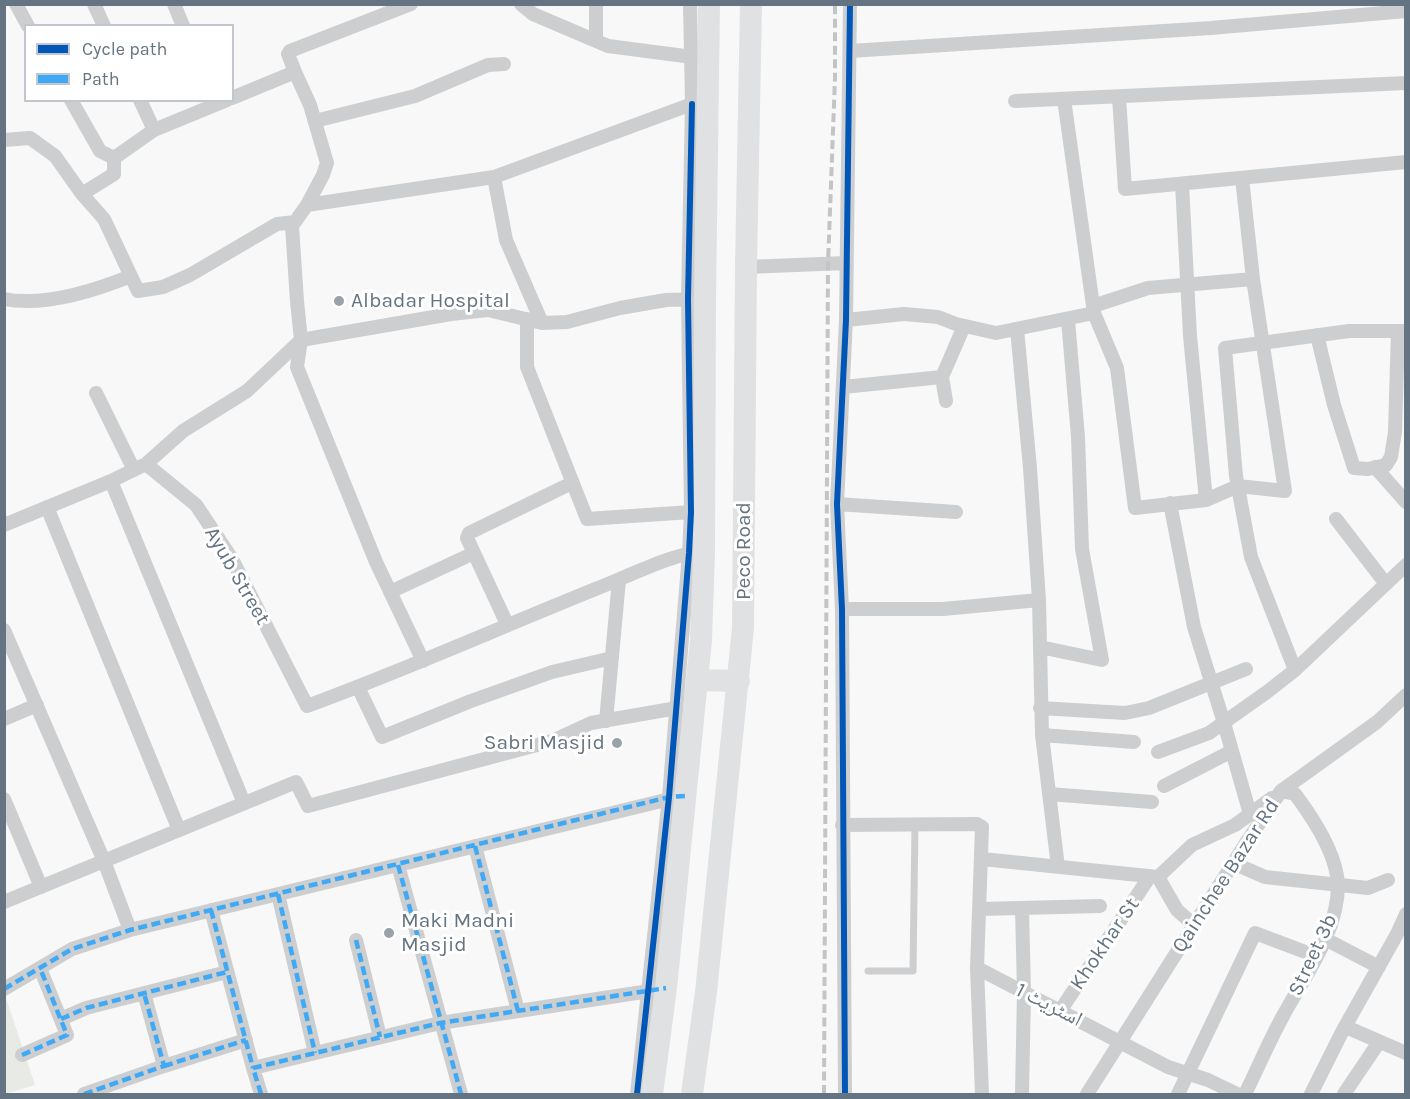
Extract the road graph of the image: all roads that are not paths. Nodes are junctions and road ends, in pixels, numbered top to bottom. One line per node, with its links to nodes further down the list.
1 (16, 4): 12 (street)
2 (94, 4): 13 (street)
3 (174, 4): 14 (street)
4 (411, 4): 19 (street)
5 (521, 4): 15 (street)
6 (596, 4): 15 (street)
7 (690, 4): 17 (street)
8 (709, 4): 17 (main road, Peco Road)
9 (751, 4): 41 (main road, Peco Road)
10 (850, 4): 16 (street)
11 (1406, 11): 16 (street)
12 (27, 24)
13 (103, 24)
14 (182, 24)
15 (596, 41): 17 (street)
16 (850, 51): 40 (street)
17 (699, 58): 28 (street); 46 (main road, Peco Road)
18 (504, 64): 29 (street)
19 (295, 72): 22 (street); 29 (street)
20 (1406, 83): 21 (street)
21 (1119, 96): 23 (street); 36 (street)
22 (234, 97)
23 (1064, 99): 24 (street); 47 (street)
24 (1015, 101)
25 (72, 102): 32 (street)
26 (141, 102): 30 (street)
27 (219, 102): 30 (street)
28 (692, 104): 34 (street); 46 (street)
29 (315, 120): 38 (street)
30 (154, 130): 32 (street)
31 (4, 140): 37 (street)
32 (114, 158): 37 (street)
33 (1406, 162): 35 (street)
34 (494, 177): 38 (street); 51 (street)
35 (1242, 178): 36 (street); 43 (street)
36 (1182, 184): 44 (street)
37 (82, 194): 42 (street)
38 (307, 205): 39 (street)
39 (295, 222): 42 (street); 56 (street)
40 (846, 263): 41 (street); 49 (street)
41 (746, 267): 92 (main road, Peco Road)
42 (131, 276): 45 (street)
43 (1253, 279): 44 (street); 57 (street)
44 (1189, 285): 47 (street); 67 (street)
45 (4, 299)
46 (696, 299): 51 (street); 72 (street); 77 (main road, Peco Road)
47 (1094, 309): 50 (street); 69 (street)
48 (527, 319): 51 (street); 56 (street); 65 (street)
49 (846, 320): 52 (street); 59 (street)
50 (1068, 320): 53 (street); 86 (street)
51 (542, 322)
52 (964, 326): 53 (street); 58 (street)
53 (1017, 329): 82 (street)
54 (1402, 331): 55 (street); 63 (street)
55 (1317, 335): 57 (street); 63 (street)
56 (302, 340): 62 (street); 81 (street)
57 (1263, 342): 66 (street); 66 (street)
58 (942, 377): 59 (street); 61 (street)
59 (843, 387): 70 (street)
60 (96, 393): 62 (street)
61 (946, 401)
62 (140, 467): 64 (street); 94 (street, Ayub Street)
63 (1376, 467): 68 (street)
64 (111, 481): 71 (street); 112 (street)
65 (572, 483): 72 (street); 76 (street)
66 (1238, 486): 67 (street); 90 (street)
67 (1206, 500): 69 (street)
68 (1406, 502)
69 (1170, 503): 93 (street)
70 (837, 504): 73 (street); 83 (street)
71 (47, 507): 75 (street); 116 (street)
72 (691, 512): 77 (street)
73 (956, 512)
74 (1335, 519): 80 (street)
75 (4, 525)
76 (474, 553): 81 (street); 84 (street)
77 (697, 553): 79 (street); 91 (main road, Peco Road); 97 (street)
78 (1406, 565): 80 (street)
79 (619, 580): 84 (street); 87 (street)
80 (1386, 584): 90 (street)
81 (390, 592): 88 (street)
82 (1039, 600): 83 (street); 86 (street)
83 (842, 609): 115 (street)
84 (507, 624): 88 (street)
85 (4, 630): 96 (street)
86 (1040, 647): 98 (street)
87 (612, 658): 94 (street); 100 (street)
88 (423, 661): 94 (street)
89 (1246, 669): 93 (street)
90 (1295, 670): 101 (street)
91 (697, 680): 92 (main road); 109 (main road, Peco Road)
92 (739, 681): 168 (main road, Peco Road)
93 (1212, 684): 98 (street); 101 (street)
94 (358, 687)
95 (1406, 695): 107 (street, Qainchee Bazar Rd)
96 (37, 705): 99 (street); 119 (street)
97 (677, 708): 100 (street); 109 (street)
98 (1040, 708): 102 (street)
99 (4, 719)
100 (606, 721): 112 (street)
101 (1224, 723): 104 (street); 105 (street)
102 (1042, 735): 103 (street); 108 (street)
103 (1134, 742)
104 (1232, 751): 106 (street); 113 (street)
105 (1158, 752)
106 (1164, 786)
107 (1281, 791): 113 (street, Khokhar St); 120 (street, Qainchee Bazar Rd); 125 (street, Street 3b)
108 (1049, 794): 111 (street); 122 (street)
109 (677, 797): 117 (street); 145 (main road, Peco Road)
110 (4, 799): 126 (street)
111 (1152, 802)
112 (244, 803): 116 (street)
113 (1250, 814): 123 (street, Khokhar St)
114 (915, 824): 115 (street); 118 (street); 142 (lane)
115 (842, 825): 169 (street)
116 (179, 830): 119 (street)
117 (475, 846): 121 (street); 148 (street)
118 (982, 859): 122 (street); 131 (street)
119 (104, 861): 126 (street); 135 (street)
120 (1233, 863): 125 (street); 134 (street, Qainchee Bazar Rd)
121 (398, 865): 127 (street); 151 (street)
122 (1058, 867): 123 (street)
123 (1154, 876): 134 (street); 149 (street, Khokhar St)
124 (1389, 880): 125 (street)
125 (1338, 885): 136 (street, Street 3b)
126 (41, 887): 128 (street)
127 (278, 894): 132 (street); 157 (street)
128 (4, 902)
129 (1100, 906): 130 (street)
130 (1022, 908): 131 (street); 146 (street)
131 (980, 909): 141 (street)
132 (211, 910): 135 (street); 143 (street)
133 (1406, 914): 139 (street)
134 (1194, 925): 155 (street, Qainchee Bazar Rd)
135 (130, 930): 140 (street)
136 (1325, 939): 138 (street, Street 3b); 139 (street)
137 (356, 940): 153 (street)
138 (1316, 956): 162 (street); 175 (street, Street 3b)
139 (1379, 967): 152 (street)
140 (40, 968): 144 (street); 150 (street)
141 (977, 968): 146 (street, اسٹریٹ 1); 170 (street)
142 (868, 971)
143 (227, 972): 147 (street); 154 (street)
144 (4, 989)
145 (657, 989): 148 (street); 166 (street); 167 (main road, Peco Road)
146 (1024, 992): 149 (street, اسٹریٹ 1); 171 (street)
147 (144, 993): 150 (street); 160 (street)
148 (518, 1011): 151 (street)
149 (1060, 1011): 155 (street, اسٹریٹ 1)
150 (61, 1019): 159 (street)
151 (440, 1023): 153 (street); 165 (street)
152 (1346, 1027): 156 (street); 176 (street)
153 (380, 1037): 157 (street)
154 (246, 1041): 160 (street); 161 (street)
155 (1121, 1042): 162 (street, اسٹریٹ 1); 172 (street, Qainchee Bazar Rd)
156 (1379, 1042): 158 (street); 177 (street)
157 (315, 1053): 161 (street)
158 (1406, 1053)
159 (22, 1055)
160 (164, 1066): 163 (street)
161 (253, 1068): 164 (street)
162 (1188, 1074): 173 (street); 174 (street, اسٹریٹ 1)
163 (84, 1095)
164 (261, 1095)
165 (461, 1095)
166 (637, 1095)
167 (652, 1095)
168 (692, 1095)
169 (845, 1095)
170 (982, 1095)
171 (1022, 1095)
172 (1088, 1095)
173 (1178, 1095)
174 (1237, 1095)
175 (1245, 1095)
176 (1311, 1095)
177 (1344, 1095)

